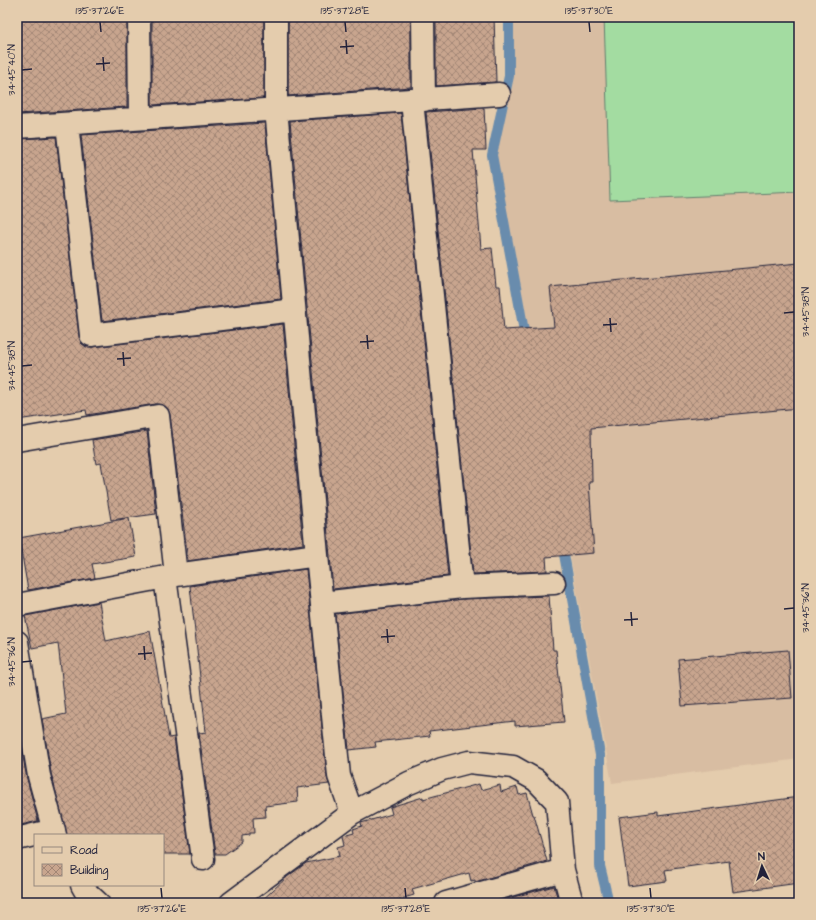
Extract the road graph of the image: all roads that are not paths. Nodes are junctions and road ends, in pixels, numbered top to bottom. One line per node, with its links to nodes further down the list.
1 (139, 17): 7 (street)
2 (276, 17): 6 (street)
3 (422, 17): 5 (street)
4 (499, 94): 5 (street)
5 (418, 100): 6 (street); 15 (street)
6 (276, 110): 7 (street); 10 (street)
7 (140, 118): 8 (street)
8 (67, 124): 9 (street); 10 (street)
9 (17, 127)
10 (294, 310): 12 (street)
11 (17, 440): 13 (street)
12 (317, 555): 13 (street); 16 (street)
13 (170, 576): 17 (street); 24 (street)
14 (554, 583): 15 (street)
15 (462, 588): 16 (street)
16 (322, 603): 19 (street)
17 (17, 605)
18 (17, 642): 20 (street)
19 (352, 813): 25 (street); 28 (street)
20 (54, 832): 21 (street)
21 (43, 834)
22 (34, 836): 23 (street)
23 (17, 839)
24 (203, 859)
25 (563, 870): 29 (street); 30 (street)
26 (83, 886): 27 (street)
27 (98, 903)
28 (231, 903)
29 (446, 903)
30 (572, 903)

